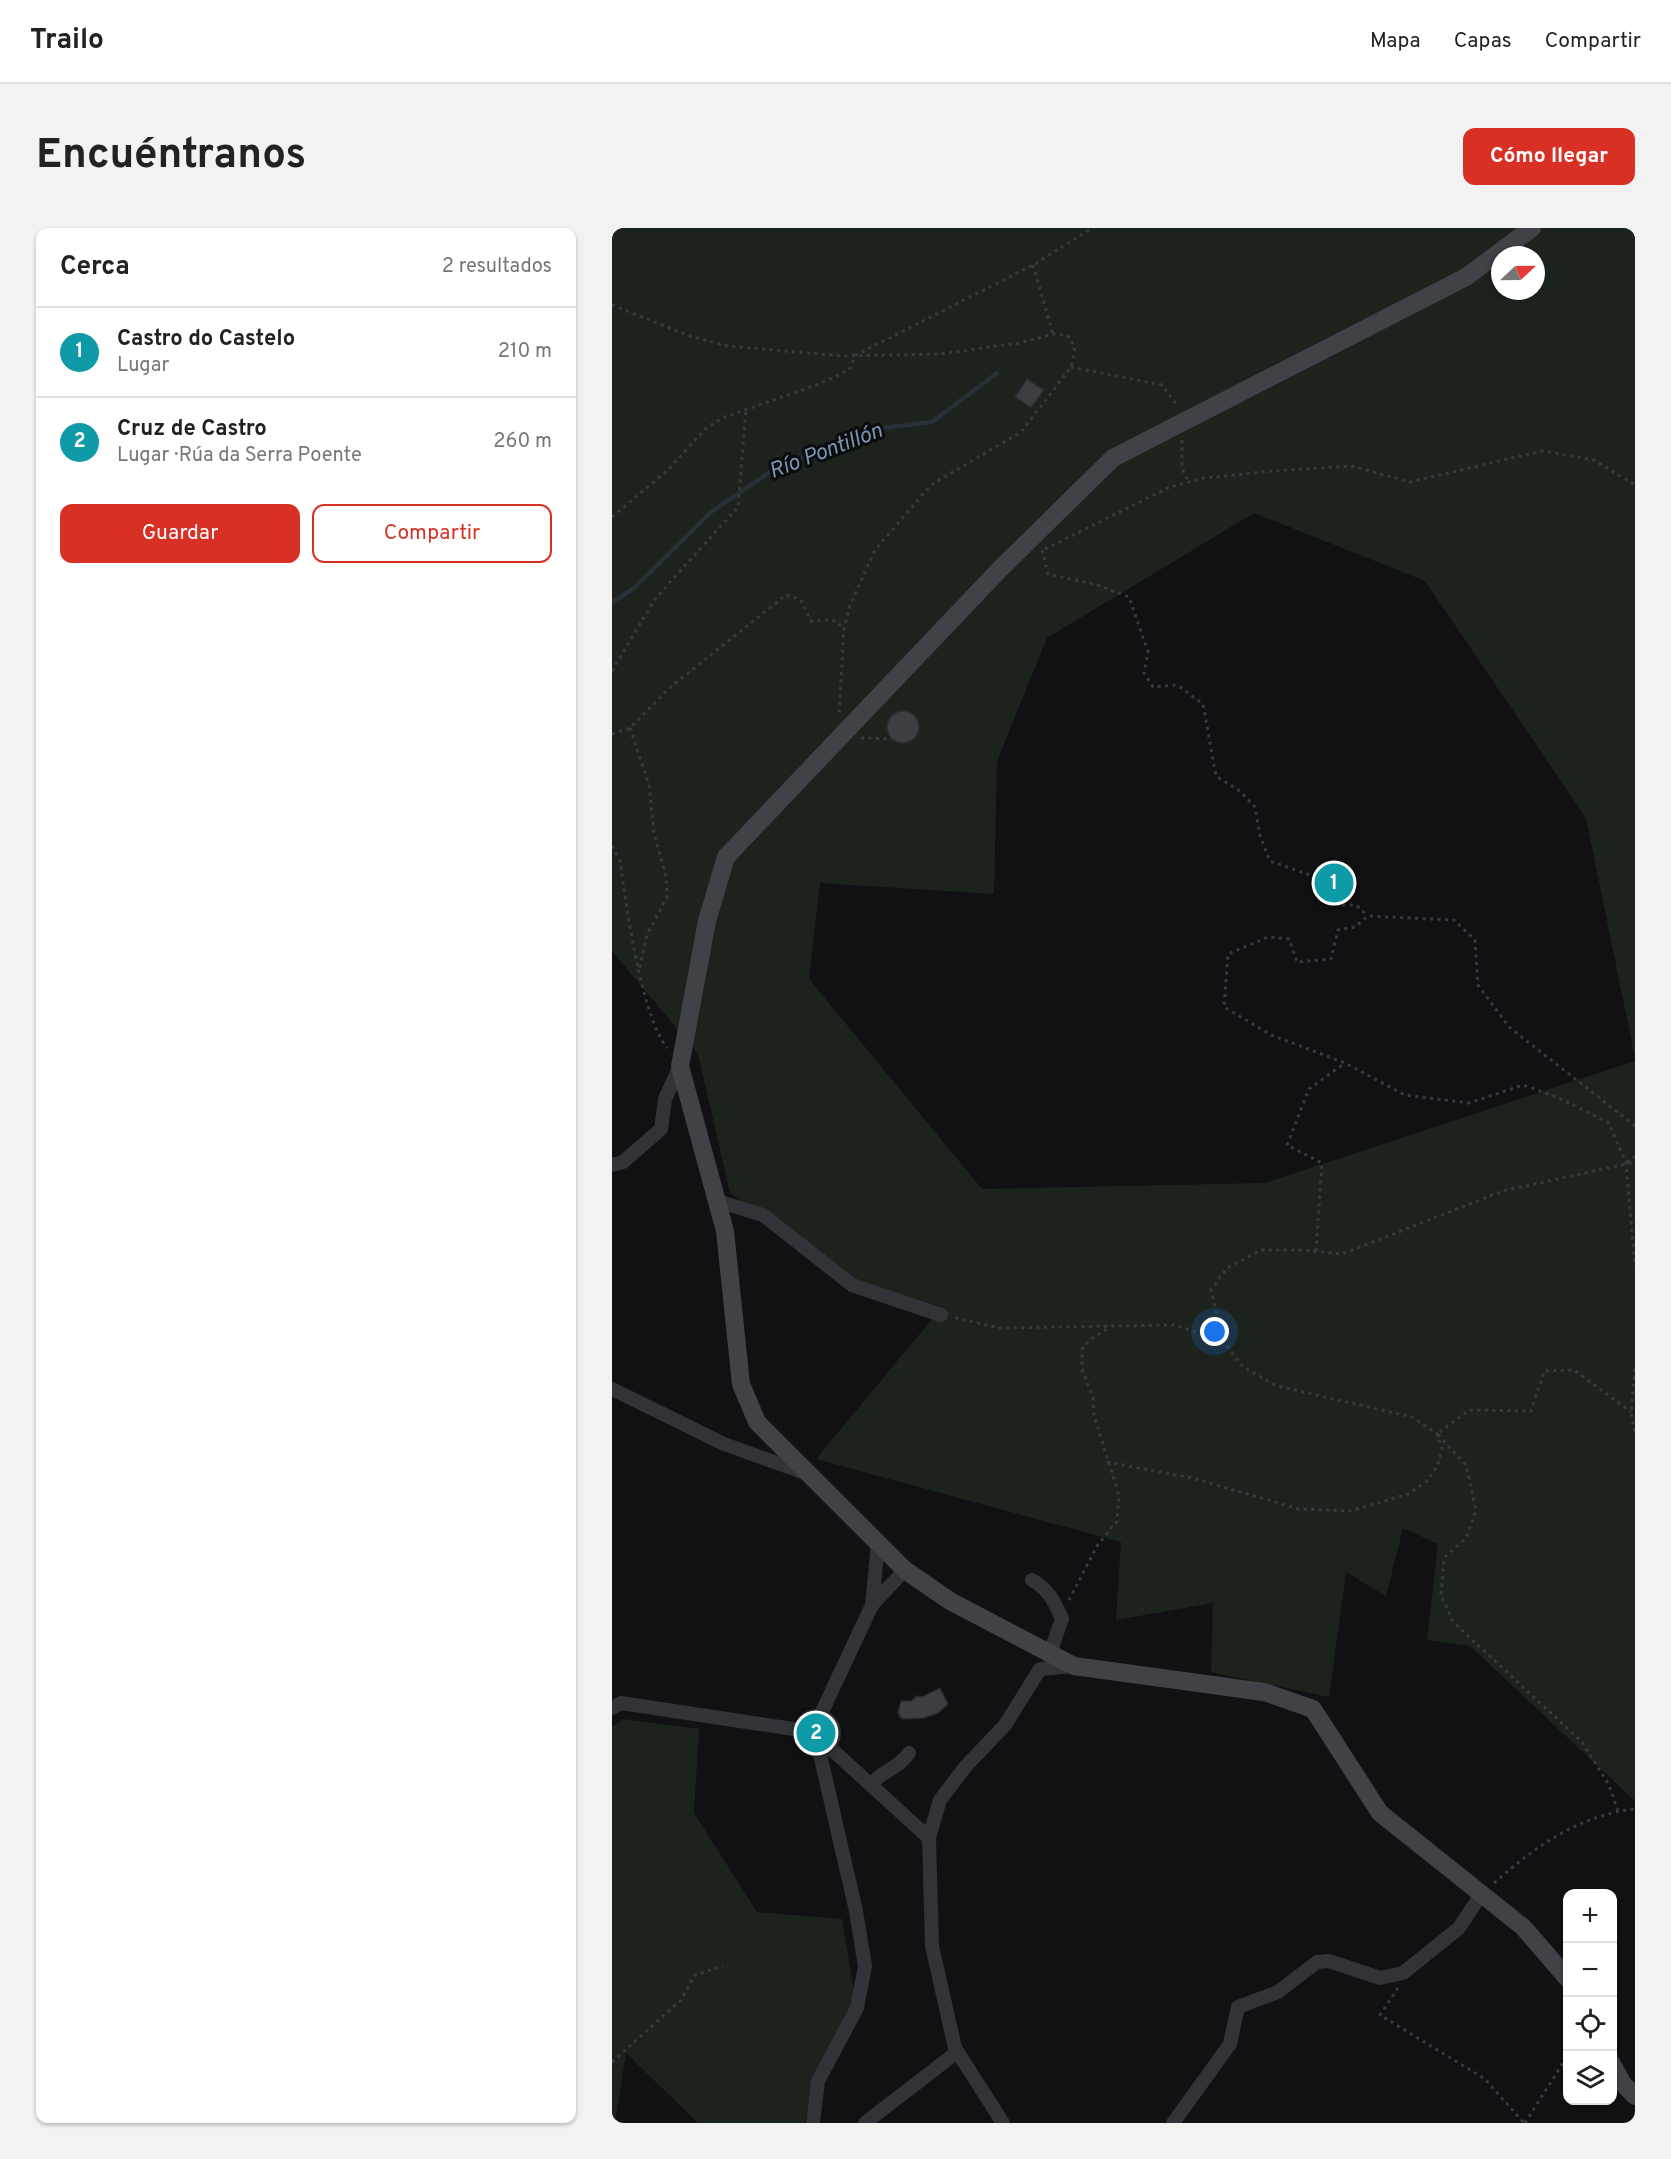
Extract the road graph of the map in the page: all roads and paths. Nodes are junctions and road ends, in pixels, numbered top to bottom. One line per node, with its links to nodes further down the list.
1 (1092, 228): 3 (path)
2 (1532, 228): 9 (street)
3 (1033, 265): 5 (path); 6 (path)
4 (612, 305): 6 (path)
5 (1053, 334): 6 (path); 7 (path)
6 (856, 356): 8 (path)
7 (1071, 367): 9 (path); 14 (path)
8 (746, 409): 12 (path); 15 (path)
9 (1182, 421): 10 (path); 13 (street)
10 (1189, 482): 11 (path); 13 (path)
11 (1635, 484)
12 (612, 517)
13 (1035, 546): 18 (street); 21 (path)
14 (844, 628): 16 (path); 18 (path)
15 (612, 670)
16 (630, 728): 17 (path); 22 (path)
17 (612, 734)
18 (838, 737): 19 (path); 24 (street)
19 (892, 739)
20 (612, 846): 22 (path)
21 (1368, 916): 23 (path); 25 (path)
22 (639, 970): 24 (path)
23 (1345, 1063): 28 (path); 31 (path)
24 (680, 1066): 29 (street); 30 (street)
25 (1635, 1126)
26 (1635, 1157): 28 (path)
27 (1635, 1162): 28 (path)
28 (1626, 1163): 31 (path); 32 (path)
29 (612, 1165)
30 (717, 1201): 33 (street); 42 (street)
31 (1316, 1251): 35 (path)
32 (1635, 1267)
33 (941, 1315): 34 (path)
34 (1111, 1327): 35 (path); 41 (path)
35 (1223, 1341): 40 (path)
36 (1635, 1369): 38 (path)
37 (612, 1389): 42 (street)
38 (1631, 1412): 39 (path); 40 (path)
39 (1635, 1433)
40 (1437, 1434): 41 (path); 57 (path)
41 (1107, 1462): 47 (path)
42 (808, 1474): 43 (street)
43 (878, 1543): 44 (street); 46 (street)
44 (905, 1570): 46 (street); 48 (street)
45 (1032, 1580): 47 (street)
46 (872, 1605): 51 (street)
47 (1062, 1619): 48 (street)
48 (1050, 1653): 49 (street)
49 (1074, 1666): 58 (street); 59 (street)
50 (615, 1704): 52 (street)
51 (820, 1716): 52 (street); 53 (street)
52 (800, 1730): 53 (street)
53 (824, 1748): 55 (street); 68 (street)
54 (909, 1753): 55 (street)
55 (871, 1785): 58 (street)
56 (1635, 1809): 57 (path)
57 (1618, 1811): 59 (path)
58 (929, 1838): 63 (street)
59 (1482, 1893): 61 (street); 62 (street)
60 (723, 1966): 64 (path)
61 (1412, 1966): 71 (street); 72 (path)
62 (1563, 1973)
63 (957, 2052): 69 (street); 70 (street)
64 (612, 2062)
65 (1563, 2063): 72 (path)
66 (1617, 2073): 67 (street)
67 (1635, 2096)
68 (813, 2123)
69 (865, 2123)
70 (1003, 2123)
71 (1173, 2123)
72 (1524, 2123)

